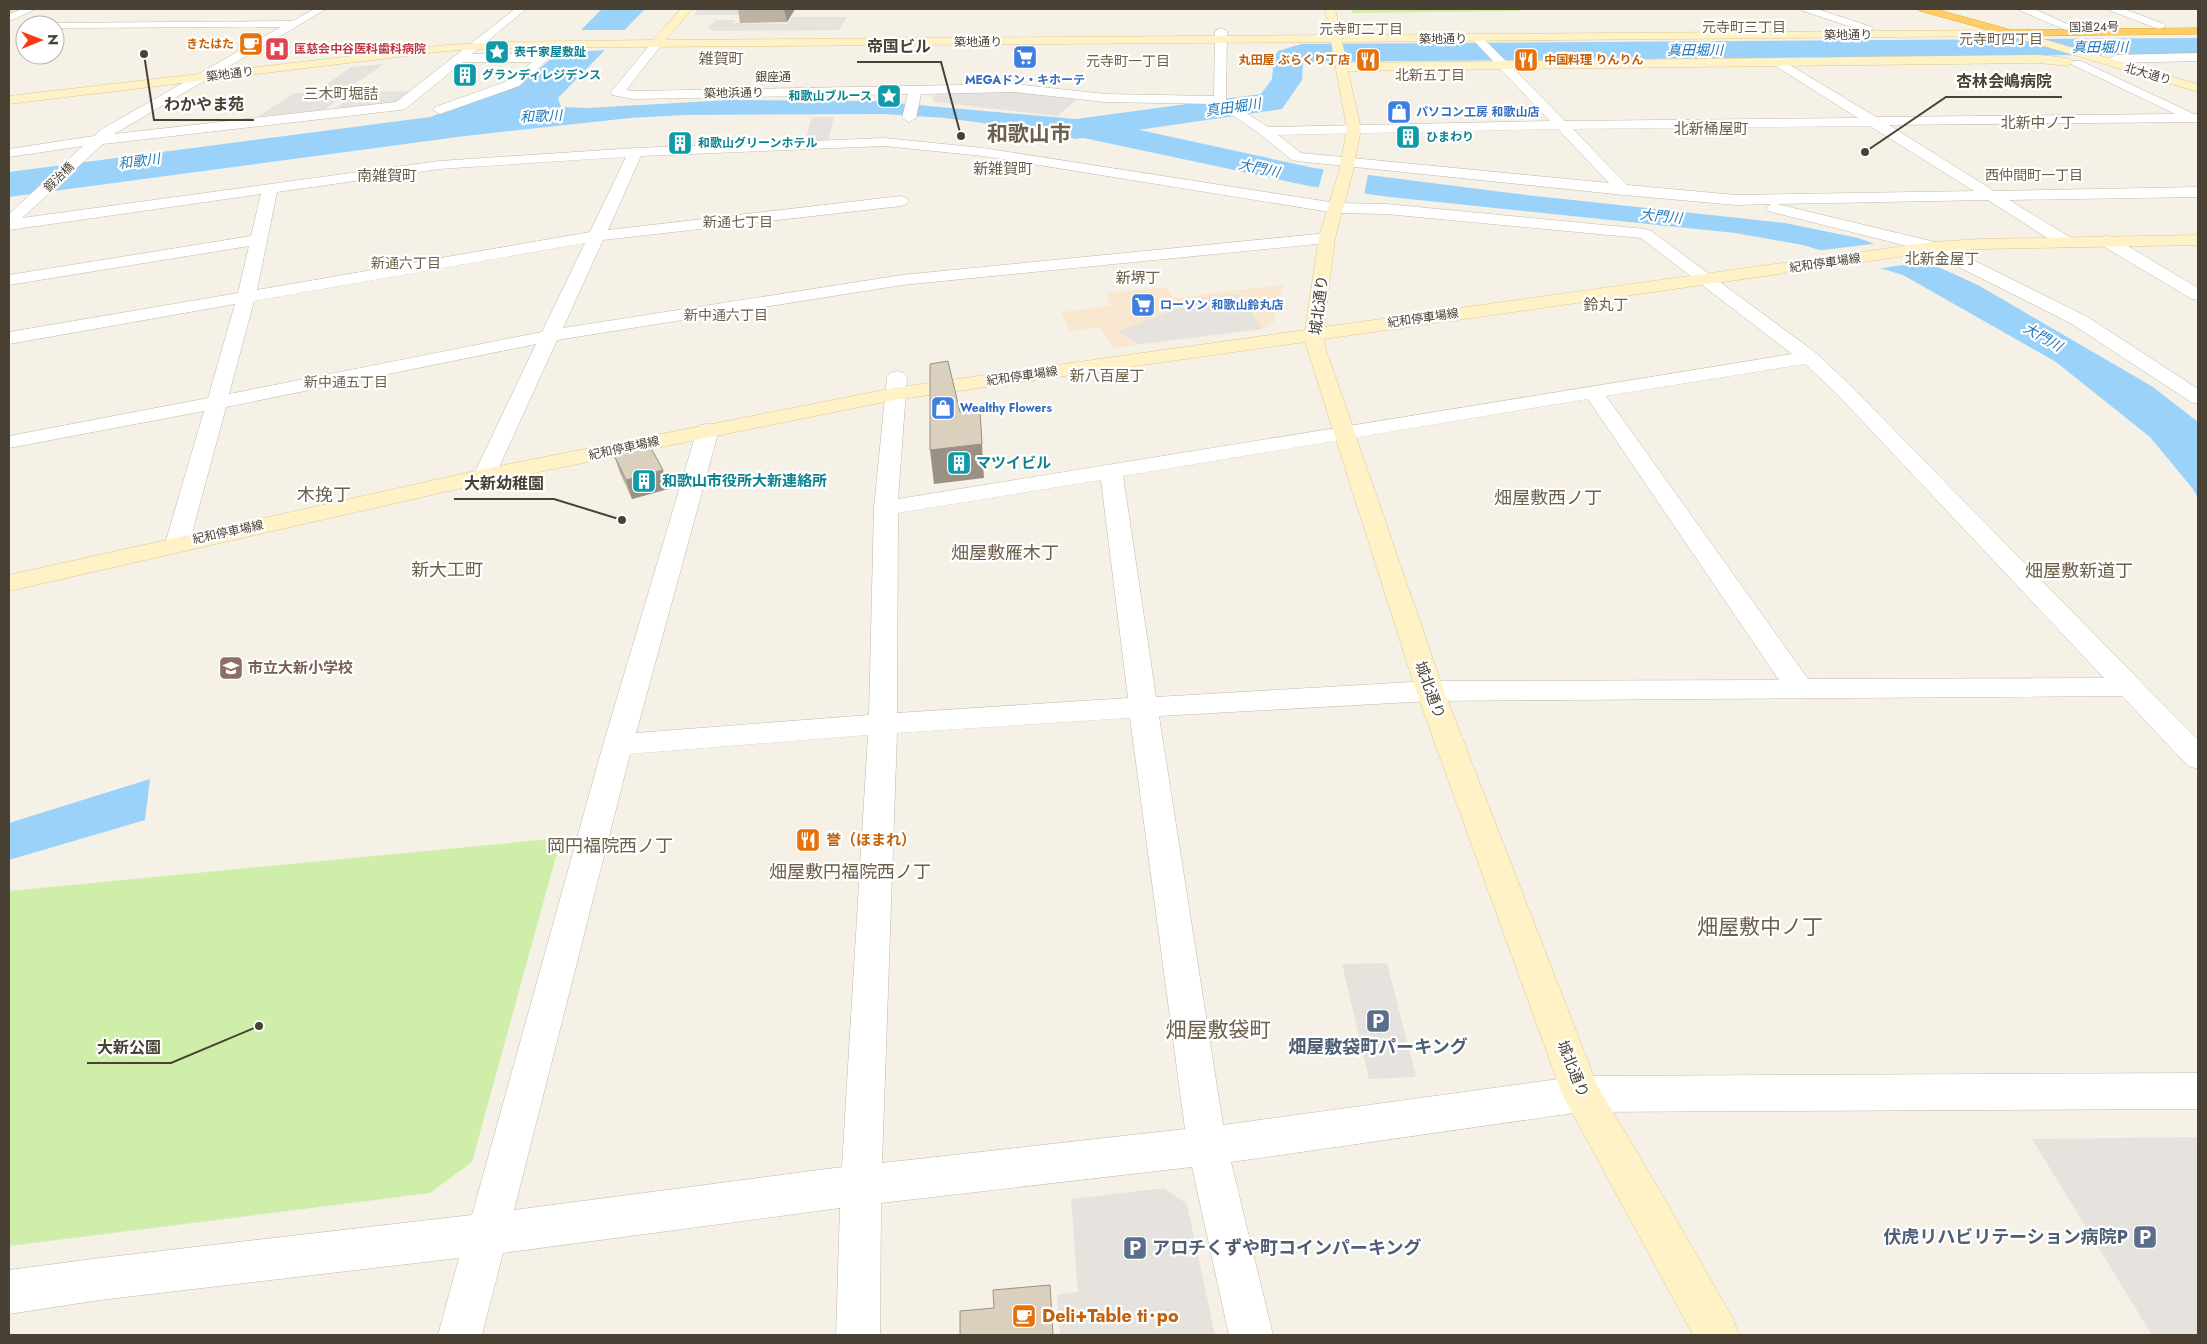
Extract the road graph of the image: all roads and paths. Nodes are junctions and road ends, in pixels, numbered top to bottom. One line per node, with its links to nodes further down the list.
1 (31, 9): 11 (street)
2 (321, 9): 12 (street)
3 (521, 9): 26 (street)
4 (687, 9): 25 (street)
5 (1330, 9): 28 (street, 城北通り)
6 (1807, 9): 19 (street)
7 (1924, 9): 10 (highway)
8 (2026, 9): 18 (street)
9 (2115, 9): 14 (street)
10 (1941, 11): 16 (street); 17 (highway); 20 (highway)
11 (9, 18)
12 (295, 24): 13 (street); 35 (street)
13 (65, 25)
14 (2160, 26): 15 (highway, 国道24号); 18 (highway, 国道24号)
15 (2198, 26)
16 (1943, 28): 17 (street, 築地通り); 19 (street, 築地通り)
17 (1990, 28): 20 (highway, 国道24号)
18 (2070, 28): 20 (highway, 国道24号)
19 (1868, 29): 28 (street, 築地通り)
20 (2010, 30): 22 (highway, 国道24号); 24 (street, 築地通り); 27 (street, 築地通り)
21 (2198, 31): 22 (highway, 国道24号)
22 (2028, 33): 27 (street)
23 (1222, 35): 25 (street, 築地通り); 28 (street, 築地通り); 43 (street)
24 (1477, 38): 28 (street, 築地通り); 29 (street)
25 (660, 40): 26 (street, 築地通り); 36 (street, 築地浜通り)
26 (479, 43): 31 (street); 35 (street, 築地通り)
27 (2067, 47): 33 (street, 北大通り); 33 (street, 北大通り)
28 (1339, 49): 29 (street); 49 (street, 城北通り)
29 (1494, 56): 32 (street); 48 (street)
30 (2198, 57): 33 (street)
31 (461, 58): 44 (street); 51 (street)
32 (1778, 62): 34 (street); 47 (street)
33 (2117, 62): 34 (street); 38 (street, 北大通り); 39 (street, 北大通り)
34 (2077, 64): 46 (street)
35 (207, 74): 40 (street, 築地通り); 42 (street, 築地通り); 51 (street)
36 (628, 78): 37 (street); 41 (street, 築地浜通り)
37 (648, 78)
38 (2198, 83)
39 (2198, 88)
40 (9, 95)
41 (914, 95): 43 (street); 45 (street)
42 (9, 100)
43 (1222, 102): 50 (street)
44 (440, 110)
45 (909, 118)
46 (2197, 118): 47 (street)
47 (1876, 122): 48 (street); 58 (street)
48 (1561, 125): 49 (street); 56 (street)
49 (1354, 129): 50 (street); 54 (street, 城北通り)
50 (1265, 131): 54 (street)
51 (97, 140): 53 (street); 61 (street, 鍜治橋)
52 (636, 152): 54 (street); 55 (street); 62 (street)
53 (9, 153)
54 (1342, 185): 56 (street); 63 (street, 城北通り); 69 (street)
55 (270, 189): 61 (street); 64 (street)
56 (1624, 190): 59 (street)
57 (2198, 192): 58 (street)
58 (1994, 195): 59 (street); 67 (street)
59 (1736, 200): 68 (street)
60 (901, 201): 62 (street)
61 (9, 224)
62 (598, 236): 72 (street); 74 (street)
63 (1327, 238): 73 (street, 城北通り); 74 (street)
64 (258, 240): 70 (street); 72 (street)
65 (2198, 240): 66 (street, 紀和停車場線)
66 (2107, 241): 67 (street, 紀和停車場線); 71 (street)
67 (2067, 243): 68 (street, 紀和停車場線)
68 (1933, 247): 69 (street, 紀和停車場線); 79 (street)
69 (1707, 279): 73 (street, 紀和停車場線); 76 (street)
70 (9, 280)
71 (2198, 295)
72 (246, 298): 75 (street); 80 (street)
73 (1314, 333): 77 (street, 紀和停車場線); 82 (street, 城北通り)
74 (549, 336): 80 (street); 85 (street)
75 (9, 338)
76 (1810, 357): 78 (street); 89 (street)
77 (895, 386): 81 (street, 紀和停車場線); 86 (street)
78 (1593, 392): 82 (street); 90 (street)
79 (2198, 398)
80 (215, 403): 83 (street); 87 (street)
81 (708, 430): 85 (street, 紀和停車場線); 94 (street)
82 (1344, 432): 84 (street); 91 (street, 城北通り)
83 (9, 442)
84 (1111, 471): 86 (street); 92 (street)
85 (484, 476): 87 (street, 紀和停車場線)
86 (886, 508): 93 (street)
87 (177, 544): 88 (street, 紀和停車場線)
88 (9, 583)
89 (2129, 687): 90 (street); 95 (street)
90 (1800, 689): 91 (street)
91 (1430, 691): 92 (street); 97 (street, 城北通り)
92 (1143, 707): 93 (street); 98 (street)
93 (883, 724): 94 (street); 99 (street)
94 (618, 745): 100 (street)
95 (2198, 758)
96 (2198, 1091): 97 (street)
97 (1581, 1094): 98 (street); 105 (street, 城北通り)
98 (1207, 1146): 99 (street); 104 (street)
99 (861, 1185): 100 (street); 103 (street)
100 (486, 1234): 101 (street); 102 (street)
101 (9, 1292)
102 (460, 1335)
103 (858, 1335)
104 (1250, 1335)
105 (1717, 1335)

